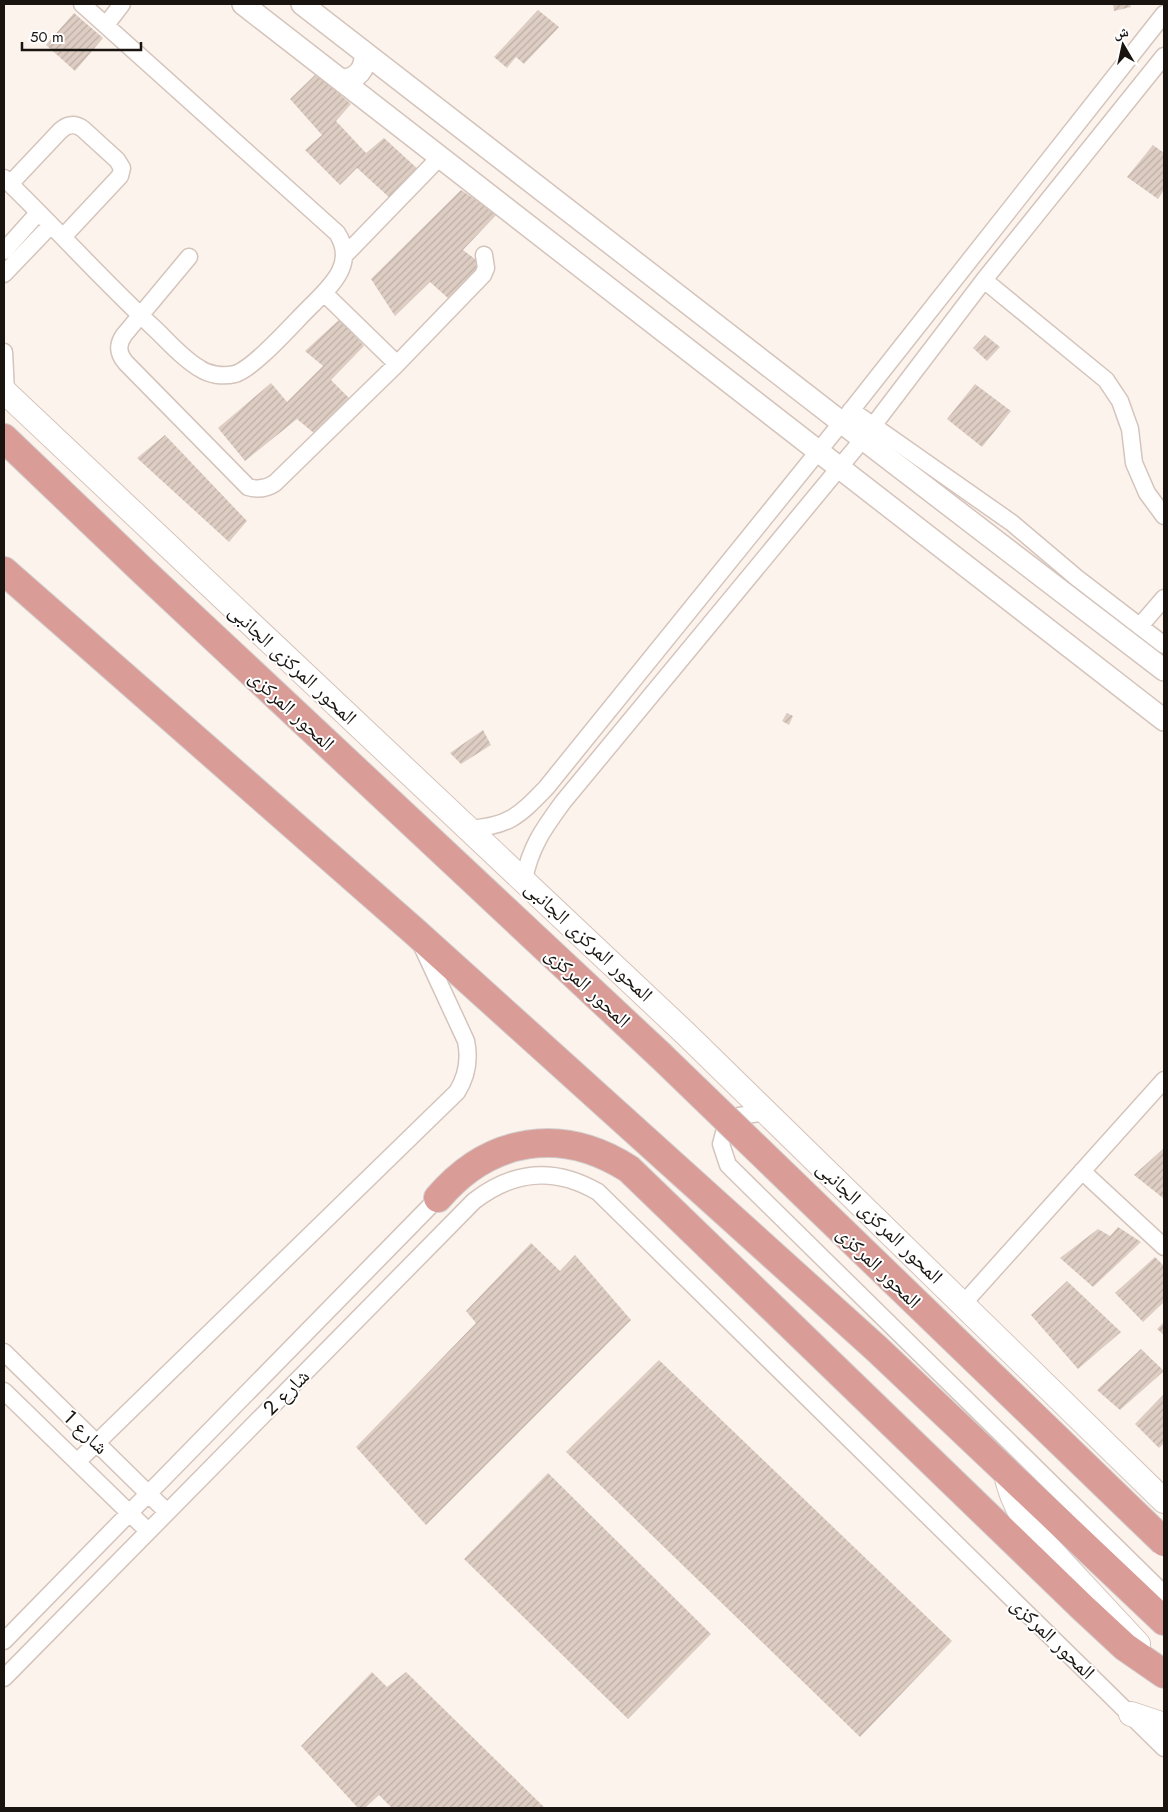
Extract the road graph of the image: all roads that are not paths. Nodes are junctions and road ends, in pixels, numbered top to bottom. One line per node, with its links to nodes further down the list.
1 (82, 4): 6 (street)
2 (122, 4): 6 (street)
3 (243, 4): 9 (street)
4 (302, 4): 7 (street)
5 (1164, 14): 28 (street)
6 (106, 25): 18 (street)
7 (364, 53): 9 (street); 10 (street)
8 (1164, 56): 22 (street)
9 (341, 80): 11 (street)
10 (415, 92): 11 (street); 28 (street)
11 (388, 117): 12 (street)
12 (440, 157): 18 (street); 31 (street)
13 (7, 181): 14 (street); 16 (street)
14 (38, 213): 15 (street); 17 (street)
15 (51, 225): 16 (street); 21 (street)
16 (63, 237): 24 (street)
17 (4, 251)
18 (345, 255): 23 (street)
19 (484, 256): 26 (street)
20 (189, 257): 24 (street)
21 (4, 274)
22 (984, 280): 29 (street); 33 (street)
23 (324, 292): 24 (street); 26 (street)
24 (140, 315): 26 (street)
25 (4, 352): 27 (street)
26 (397, 364)
27 (5, 392): 42 (main road, المحور المركزى الجانبى)
28 (846, 416): 29 (street); 31 (street)
29 (868, 432): 32 (street); 36 (street); 38 (street)
30 (4, 438): 62 (highway, المحور المركزى, bridge)
31 (819, 451): 32 (street); 40 (street)
32 (840, 467): 39 (street); 41 (street)
33 (1164, 516)
34 (4, 571): 44 (highway)
35 (1164, 598): 36 (street)
36 (1140, 626): 37 (street)
37 (1164, 645)
38 (1164, 670)
39 (1164, 720)
40 (546, 788): 41 (street); 42 (street)
41 (563, 802): 43 (street)
42 (467, 829): 43 (main road, المحور المركزى الجانبى)
43 (524, 880): 46 (main road, المحور المركزى الجانبى)
44 (414, 931): 54 (street); 56 (highway)
45 (1164, 1080): 47 (street)
46 (767, 1112): 51 (main road, المحور المركزى الجانبى); 63 (street)
47 (1082, 1171): 50 (street); 51 (street)
48 (598, 1192): 60 (street, شارع 2); 68 (street, المحور المركزى)
49 (438, 1198): 57 (street, شارع 2); 66 (highway)
50 (1164, 1247)
51 (964, 1304): 58 (main road, المحور المركزى الجانبى)
52 (4, 1352): 54 (street, شارع 1)
53 (4, 1391): 55 (street, شارع 1)
54 (97, 1442): 55 (street); 57 (street, شارع 1)
55 (78, 1461): 59 (street, شارع 1)
56 (1004, 1469): 64 (highway); 66 (main road)
57 (148, 1492): 59 (street, شارع 2); 60 (street, شارع 1)
58 (1164, 1501)
59 (129, 1512): 61 (street, شارع 1); 65 (street, شارع 2)
60 (167, 1512): 61 (street, شارع 2)
61 (148, 1531): 67 (street, شارع 2)
62 (1164, 1542)
63 (1164, 1594)
64 (1164, 1622)
65 (4, 1641)
66 (1164, 1673)
67 (4, 1678)
68 (1131, 1714): 69 (main road); 70 (street, المحور المركزى)
69 (1164, 1725)
70 (1164, 1748)

